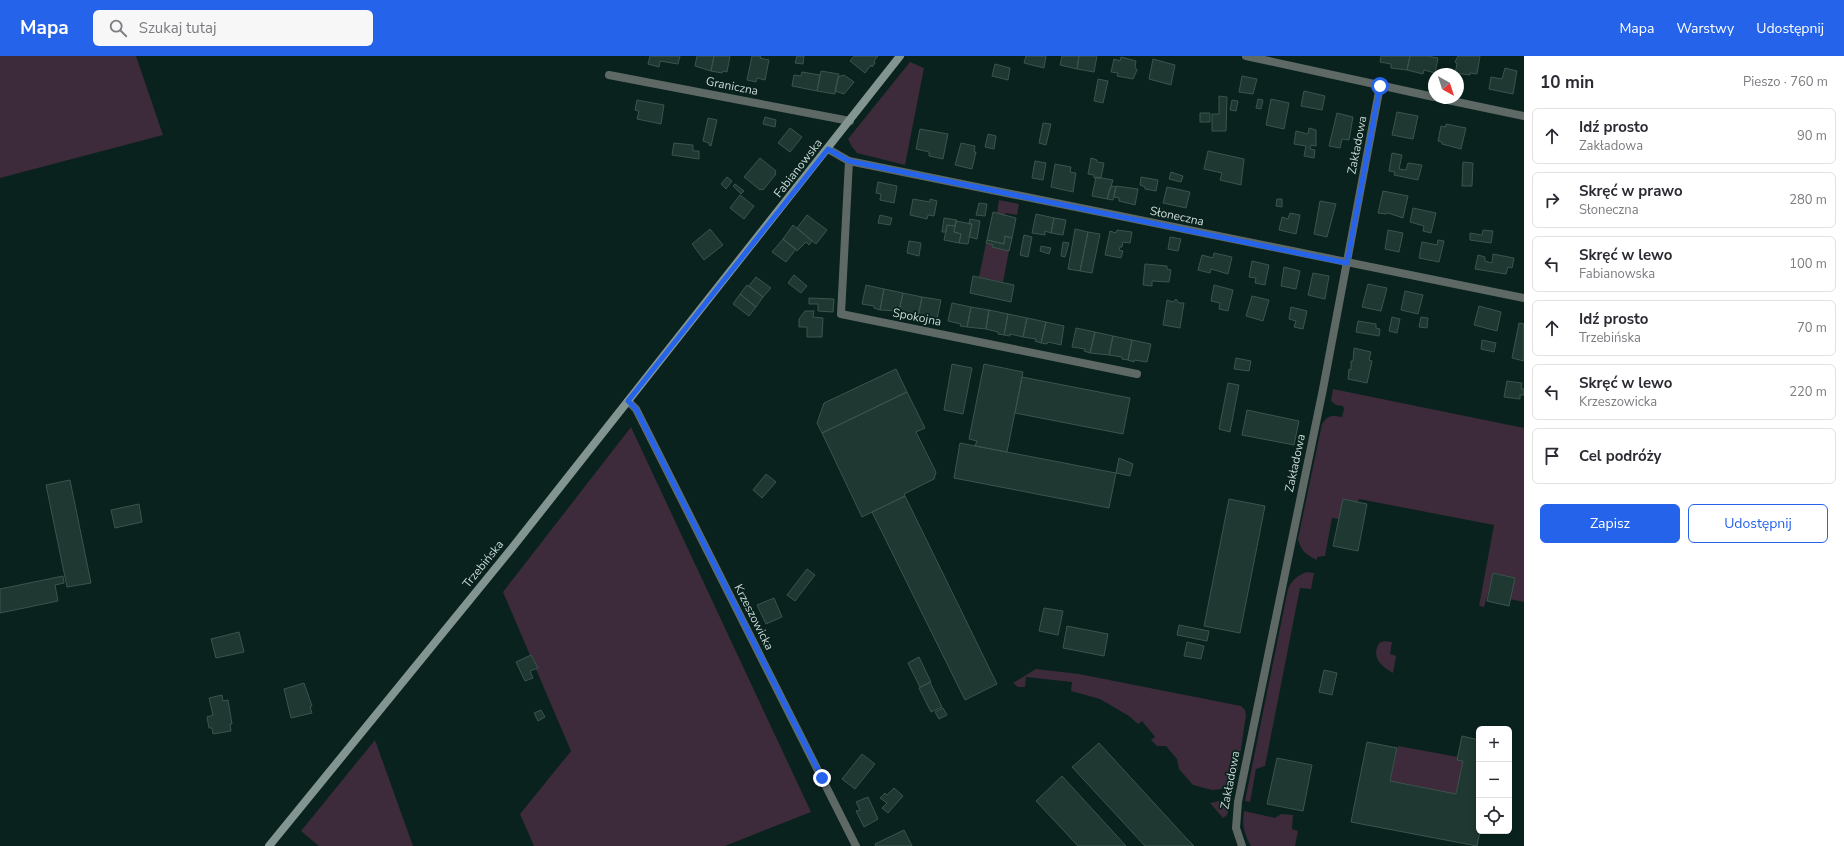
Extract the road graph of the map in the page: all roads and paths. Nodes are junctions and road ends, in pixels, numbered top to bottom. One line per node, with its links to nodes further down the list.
1 (900, 56): 8 (street, Fabianowska)
2 (1246, 56): 4 (street)
3 (609, 75): 8 (street, Graniczna)
4 (1380, 86): 5 (street); 11 (street, Zakładowa)
5 (1428, 96)
6 (1464, 103): 7 (street)
7 (1524, 116)
8 (850, 121): 9 (street, Fabianowska)
9 (828, 149): 10 (street, Słoneczna); 12 (street, Fabianowska)
10 (849, 161): 11 (street, Słoneczna); 14 (street, Spokojna)
11 (1347, 263): 13 (street, Słoneczna); 16 (street, Zakładowa)
12 (713, 294): 15 (street, Trzebińska)
13 (1524, 298)
14 (1137, 374)
15 (628, 401): 17 (street, Trzebińska); 18 (street, Krzeszowicka)
16 (1241, 845)
17 (269, 846)
18 (856, 846)

